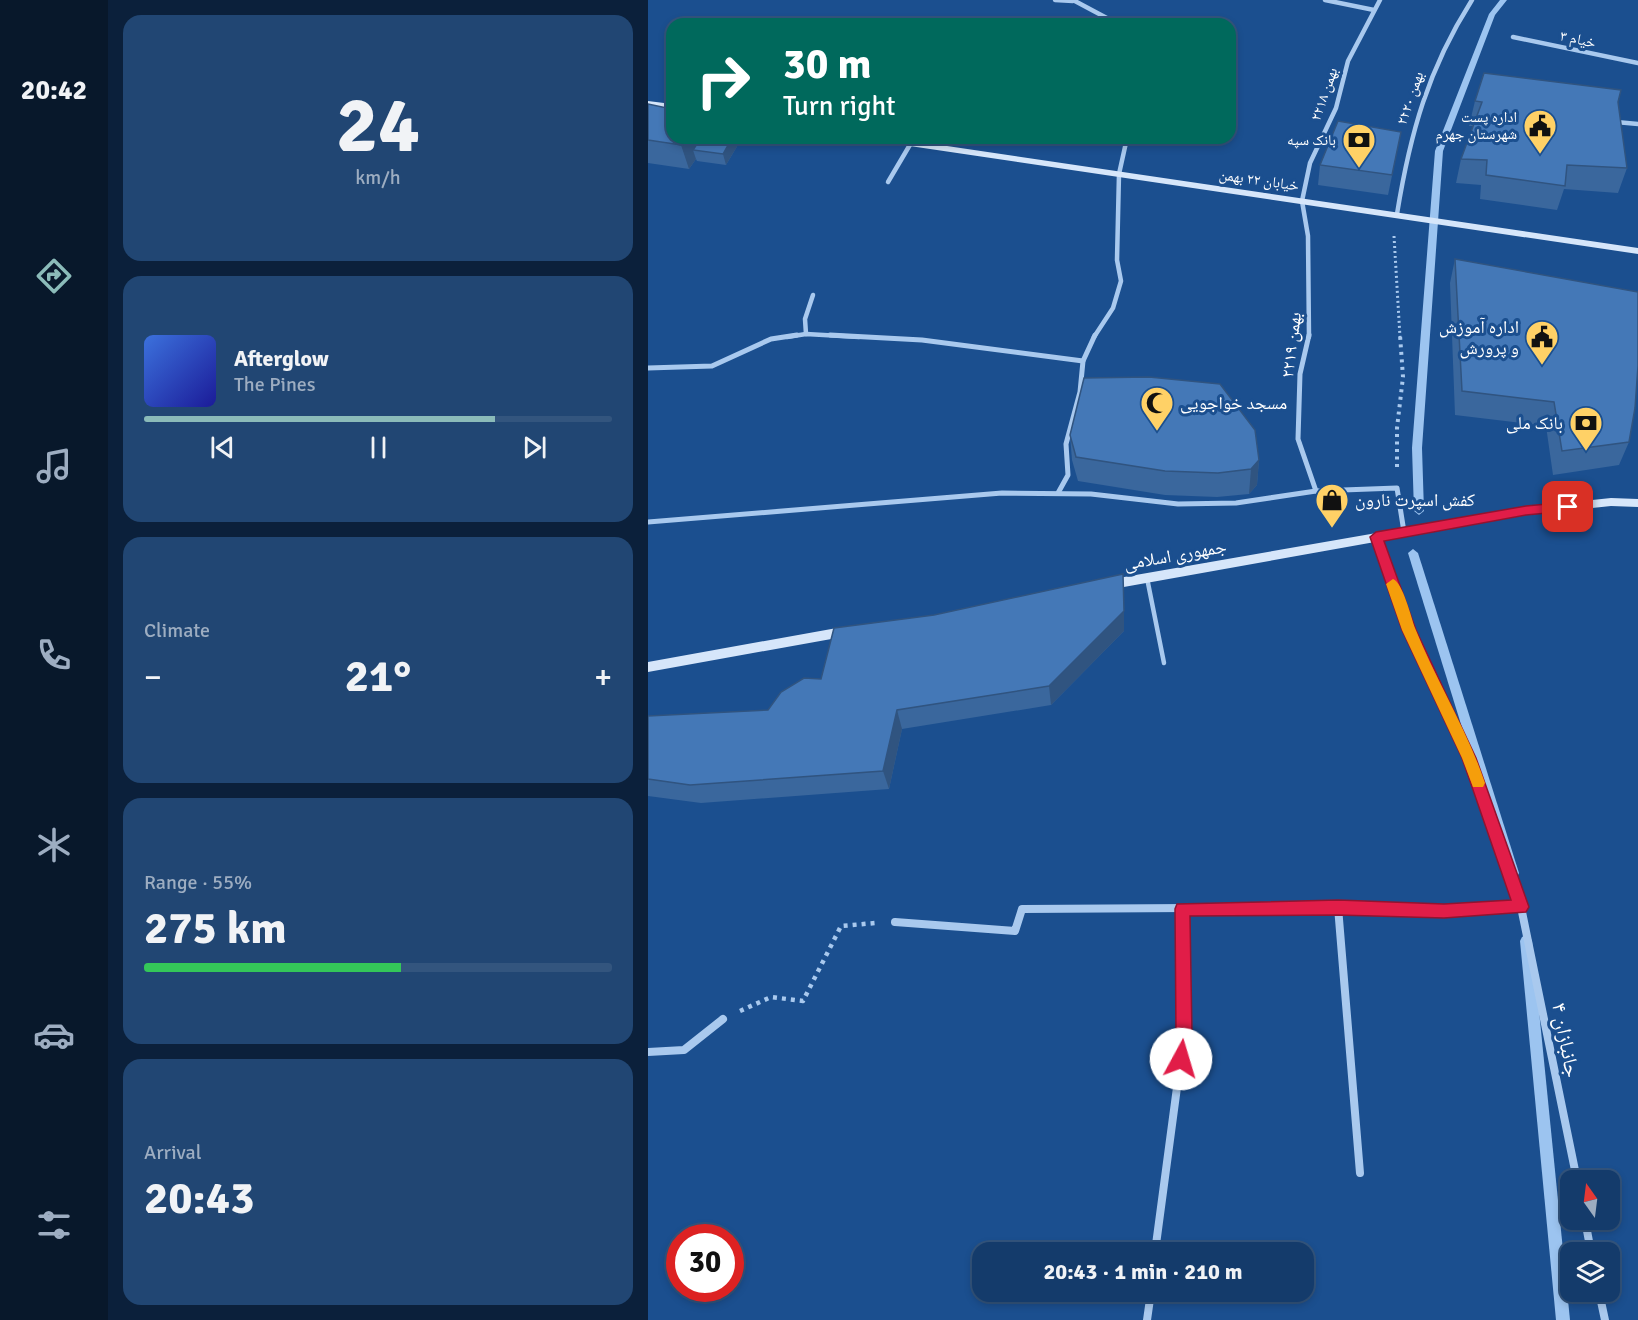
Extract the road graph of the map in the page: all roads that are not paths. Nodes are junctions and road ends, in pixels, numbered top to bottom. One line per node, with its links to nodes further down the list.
1 (1054, 0): 5 (street)
2 (1325, 0): 6 (street)
3 (1380, 0): 6 (street, ۲۲بهمن ۱۸)
4 (1472, 0): 20 (street, ۲۲بهمن ۲۰)
5 (1073, 1): 7 (street)
6 (1374, 10): 19 (street, ۲۲بهمن ۱۸)
7 (1106, 18)
8 (1513, 36): 9 (street, خیام ۳)
9 (1638, 63)
10 (648, 104): 11 (main road)
11 (666, 106)
12 (1616, 122): 13 (street)
13 (1638, 124)
14 (910, 144): 18 (street)
15 (918, 144): 17 (main road, خیابان ۲۲ بهمن)
16 (1126, 144): 17 (street)
17 (1119, 174): 19 (main road, خیابان ۲۲ بهمن); 24 (street)
18 (888, 182)
19 (1302, 201): 20 (main road, خیابان ۲۲ بهمن); 26 (street, ۲۲بهمن ۱۹)
20 (1397, 214): 21 (main road, خیابان ۲۲ بهمن)
21 (1638, 251)
22 (813, 295): 23 (street)
23 (806, 334): 24 (street); 25 (street)
24 (1083, 361): 27 (street)
25 (648, 368)
26 (1316, 491): 27 (street); 30 (street)
27 (1058, 493): 29 (street)
28 (1638, 503): 30 (main road, جمهوری اسلامی)
29 (648, 522)
30 (1404, 532): 31 (main road, جمهوری اسلامی)
31 (1376, 537): 32 (main road, جمهوری اسلامی); 38 (street, جانبازان ۴)
32 (1147, 578): 33 (main road, جمهوری اسلامی); 35 (lane)
33 (1089, 588)
34 (857, 630): 36 (main road)
35 (1164, 663)
36 (648, 667)
37 (1338, 907): 38 (street); 39 (street); 44 (street)
38 (1521, 907): 43 (street, جانبازان ۴)
39 (1182, 909): 40 (street); 45 (street)
40 (895, 922)
41 (723, 1018): 42 (street)
42 (648, 1052)
43 (1574, 1170)
44 (1360, 1173)
45 (1156, 1242)
46 (1150, 1302): 48 (street)
47 (1601, 1302): 49 (street)
48 (1148, 1320)
49 (1605, 1320)

